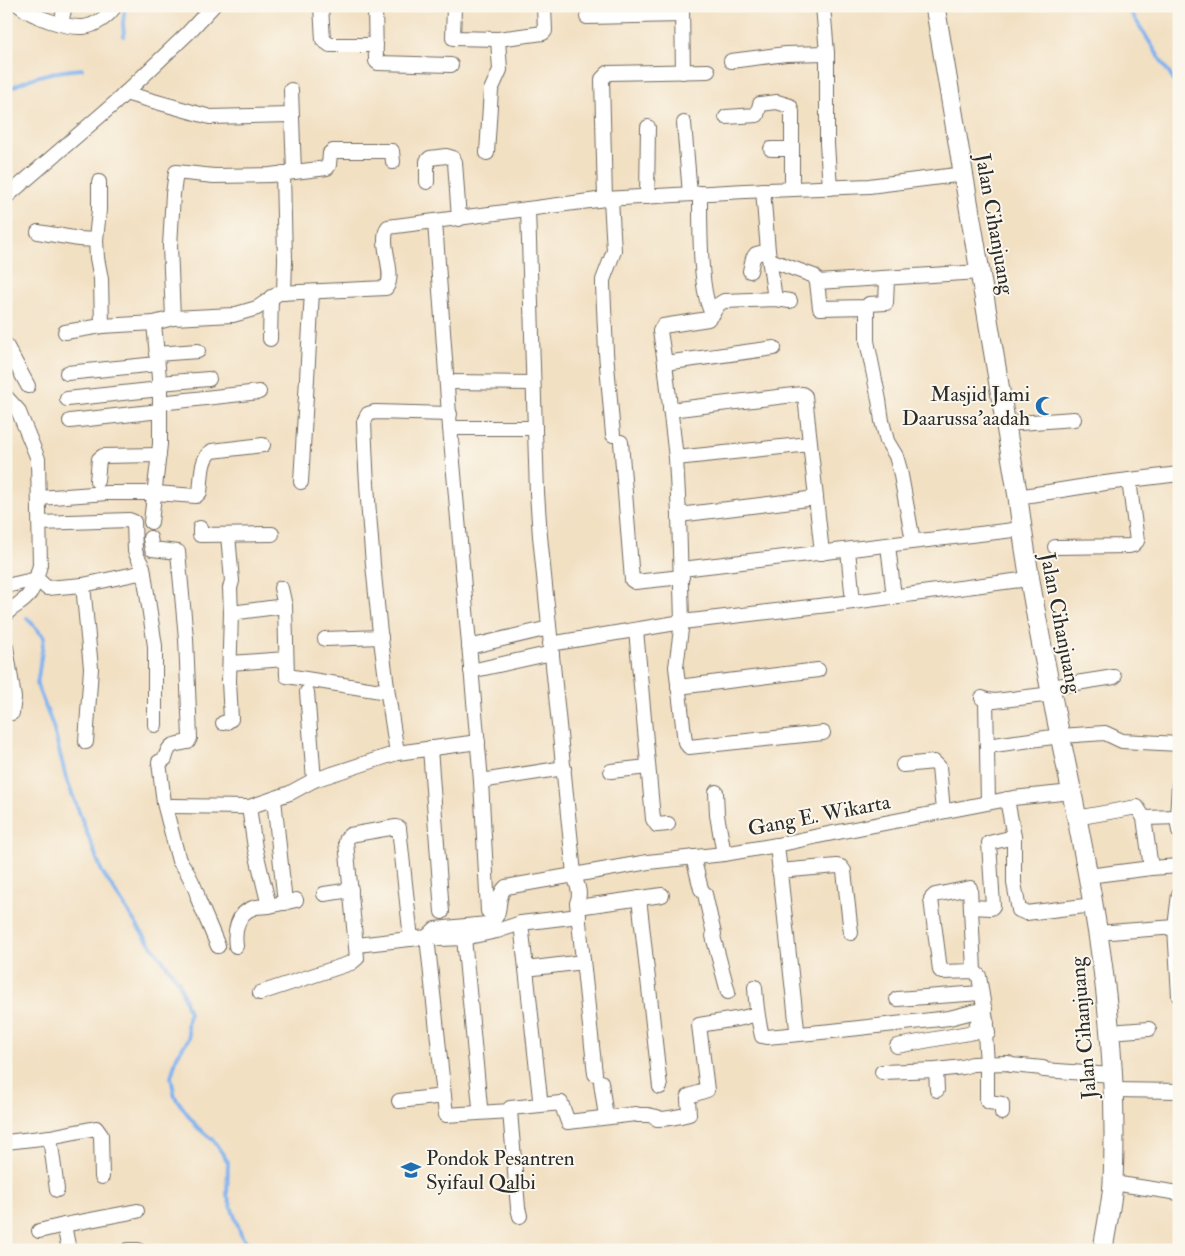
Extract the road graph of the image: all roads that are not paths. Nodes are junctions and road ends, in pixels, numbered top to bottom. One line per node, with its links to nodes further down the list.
1 (20, 6): 13 (street)
2 (65, 6): 13 (street)
3 (116, 6): 13 (street)
4 (214, 6): 22 (street)
5 (321, 6): 15 (street)
6 (375, 6): 15 (street)
7 (454, 6): 14 (street)
8 (544, 6): 14 (street)
9 (823, 6): 16 (street)
10 (935, 6): 32 (main road, Jalan Cihanjuang)
11 (682, 11): 12 (street); 20 (street)
12 (587, 17)
13 (61, 24)
14 (498, 39): 29 (street)
15 (376, 44): 18 (street)
16 (827, 53): 17 (street); 35 (street)
17 (731, 62)
18 (451, 65)
19 (708, 71): 20 (street)
20 (683, 72): 41 (street)
21 (291, 90): 23 (street)
22 (125, 93): 23 (street); 40 (street)
23 (291, 115): 31 (street)
24 (726, 117): 28 (street)
25 (684, 123): 38 (street)
26 (648, 127): 39 (street)
27 (772, 149): 28 (street)
28 (791, 149): 36 (street)
29 (487, 152)
30 (393, 162): 31 (street)
31 (288, 172): 53 (street); 58 (street)
32 (964, 174): 35 (street); 49 (main road, Jalan Cihanjuang)
33 (99, 182): 46 (street)
34 (427, 182): 43 (street)
35 (830, 188): 36 (street)
36 (792, 189): 37 (street)
37 (763, 190): 38 (street); 47 (street)
38 (695, 193): 39 (street); 57 (street)
39 (647, 196): 41 (street)
40 (6, 197)
41 (608, 199): 42 (street); 109 (street)
42 (528, 210): 43 (street); 71 (street)
43 (459, 219): 44 (street)
44 (435, 222): 52 (street); 70 (street)
45 (38, 232): 46 (street)
46 (96, 240): 60 (street)
47 (769, 255): 48 (street); 51 (street); 54 (street)
48 (750, 271)
49 (980, 272): 50 (street); 81 (main road, Jalan Cihanjuang)
50 (887, 279): 51 (street); 56 (street)
51 (817, 282): 56 (street)
52 (312, 292): 53 (street); 90 (street)
53 (278, 295): 58 (street); 62 (street)
54 (775, 299): 55 (street); 57 (street)
55 (790, 301)
56 (867, 307): 103 (street)
57 (713, 314): 67 (street)
58 (173, 318): 59 (street)
59 (154, 323): 60 (street); 66 (street)
60 (102, 326): 61 (street)
61 (65, 332)
62 (270, 339)
63 (6, 345): 72 (street)
64 (774, 348): 67 (street)
65 (198, 351): 66 (street)
66 (157, 359): 68 (street); 74 (street)
67 (665, 362): 77 (street)
68 (67, 373)
69 (209, 379): 74 (street)
70 (448, 382): 71 (street); 80 (street)
71 (533, 383): 82 (street)
72 (28, 386)
73 (259, 392): 74 (street)
74 (159, 396): 76 (street); 79 (street); 85 (street)
75 (6, 397): 92 (street)
76 (68, 399)
77 (670, 410): 83 (street); 86 (street)
78 (1074, 419): 81 (street)
79 (70, 421)
80 (450, 421): 82 (street); 123 (street); 126 (street)
81 (1005, 424): 94 (main road, Jalan Cihanjuang)
82 (535, 428): 121 (street)
83 (810, 444): 86 (street); 93 (street)
84 (263, 445): 91 (street)
85 (159, 455): 89 (street); 91 (street)
86 (676, 458): 95 (street)
87 (1179, 474): 88 (street)
88 (1129, 480): 94 (street); 105 (street)
89 (97, 481)
90 (301, 482)
91 (155, 493): 92 (street); 96 (street)
92 (39, 498): 97 (street)
93 (816, 498): 95 (street); 107 (street)
94 (1018, 498): 99 (main road, Jalan Cihanjuang)
95 (679, 515): 109 (street)
96 (151, 522)
97 (40, 523): 108 (street); 110 (street)
98 (200, 528): 100 (street)
99 (1022, 529): 103 (street); 111 (main road, Jalan Cihanjuang)
100 (228, 534): 101 (street); 118 (street)
101 (272, 534)
102 (150, 538): 195 (street)
103 (913, 541): 104 (street)
104 (888, 545): 106 (street); 115 (street)
105 (1055, 547)
106 (848, 550): 107 (street); 116 (street)
107 (822, 554): 109 (street)
108 (144, 572): 112 (street); 139 (street)
109 (682, 573): 120 (street)
110 (37, 579): 112 (street); 113 (street); 119 (street)
111 (1028, 579): 115 (street); 134 (main road, Jalan Cihanjuang)
112 (83, 585): 142 (street)
113 (6, 586)
114 (281, 588): 117 (street)
115 (894, 597): 116 (street)
116 (853, 602): 120 (street)
117 (285, 606): 118 (street); 128 (street)
118 (231, 613): 129 (street)
119 (6, 614)
120 (682, 622): 122 (street); 133 (street)
121 (549, 628): 126 (street); 127 (street)
122 (636, 630): 127 (street); 149 (street)
123 (380, 637): 124 (street); 136 (street)
124 (325, 640)
125 (6, 647): 137 (street)
126 (469, 647): 131 (street)
127 (551, 649): 131 (street); 150 (street)
128 (286, 659): 129 (street); 136 (street)
129 (230, 663): 138 (street)
130 (818, 670): 133 (street)
131 (471, 672): 143 (street)
132 (1114, 677): 134 (street)
133 (678, 687): 140 (street)
134 (1051, 690): 141 (main road, Jalan Cihanjuang); 145 (street)
135 (307, 692): 152 (street)
136 (387, 692): 147 (street)
137 (12, 713)
138 (223, 722)
139 (155, 725)
140 (823, 733)
141 (1060, 736): 144 (street); 145 (street); 156 (main road, Jalan Cihanjuang)
142 (86, 742)
143 (478, 742): 146 (street); 153 (street)
144 (1179, 744)
145 (987, 746): 159 (street)
146 (430, 748): 147 (street); 186 (street)
147 (397, 753): 152 (street)
148 (903, 765): 162 (street)
149 (648, 767): 151 (street); 166 (street)
150 (564, 768): 153 (street); 174 (street)
151 (611, 771)
152 (314, 780): 157 (street)
153 (481, 781): 185 (street)
154 (1179, 784): 165 (street)
155 (716, 792): 169 (street)
156 (1072, 792): 158 (street, Gang E. Wikarta); 163 (main road, Jalan Cihanjuang)
157 (274, 798): 161 (street); 182 (street)
158 (1007, 799): 159 (street, Gang E. Wikarta); 167 (street)
159 (988, 802): 162 (street, Gang E. Wikarta)
160 (172, 806): 161 (street)
161 (249, 807): 182 (street)
162 (943, 811): 168 (street, Gang E. Wikarta)
163 (1076, 818): 164 (street); 175 (main road, Jalan Cihanjuang)
164 (1144, 818): 165 (street); 172 (street)
165 (1178, 822)
166 (668, 824)
167 (1014, 838): 181 (street); 183 (street)
168 (777, 845): 169 (street, Gang E. Wikarta); 173 (street)
169 (724, 854): 170 (street, Gang E. Wikarta)
170 (693, 858): 174 (street, Gang E. Wikarta); 201 (street)
171 (1179, 866): 172 (street)
172 (1151, 868): 175 (street)
173 (779, 871): 189 (street); 208 (street)
174 (574, 876): 184 (street); 191 (street, Gang E. Wikarta)
175 (1088, 876): 181 (main road, Jalan Cihanjuang)
176 (351, 890): 177 (street); 193 (street); 194 (street)
177 (324, 894)
178 (1179, 894): 188 (street)
179 (662, 895): 180 (street)
180 (639, 898): 184 (street); 216 (street)
181 (1093, 905): 190 (main road, Jalan Cihanjuang)
182 (269, 906): 196 (street)
183 (971, 907): 199 (street); 199 (street)
184 (578, 909): 187 (street); 197 (street)
185 (488, 911)
186 (442, 912)
187 (521, 923): 192 (street); 198 (street)
188 (1175, 927): 190 (street); 204 (street)
189 (851, 933)
190 (1097, 933): 210 (main road, Jalan Cihanjuang)
191 (434, 938): 192 (street); 193 (street); 219 (street)
192 (464, 938): 222 (street)
193 (411, 939): 194 (street)
194 (357, 945): 202 (street)
195 (218, 946)
196 (236, 946)
197 (583, 962): 198 (street); 225 (street)
198 (526, 969): 220 (street)
199 (974, 971): 203 (street)
200 (755, 987): 206 (street)
201 (728, 992)
202 (260, 993)
203 (981, 993): 205 (street); 207 (street)
204 (1179, 996)
205 (897, 999)
206 (757, 1014): 207 (street); 225 (street)
207 (986, 1016): 211 (street); 212 (street)
208 (797, 1029)
209 (1149, 1029): 210 (street)
210 (1108, 1032): 215 (main road, Jalan Cihanjuang)
211 (897, 1046)
212 (987, 1063): 213 (street); 215 (street); 224 (street)
213 (936, 1070): 214 (street); 217 (street)
214 (882, 1072)
215 (1113, 1083): 218 (street); 229 (main road, Jalan Cihanjuang)
216 (660, 1087)
217 (937, 1090)
218 (1179, 1091)
219 (444, 1096): 221 (street); 223 (street)
220 (540, 1098)
221 (398, 1101)
222 (480, 1107)
223 (510, 1111): 225 (street); 233 (street)
224 (1002, 1113)
225 (606, 1117)
226 (50, 1137): 227 (street); 228 (street); 230 (street)
227 (6, 1142)
228 (102, 1177)
229 (1113, 1183): 231 (street); 239 (main road, Jalan Cihanjuang)
230 (57, 1190)
231 (1179, 1193)
232 (137, 1211): 234 (street)
233 (520, 1216)
234 (64, 1225): 235 (street); 236 (street)
235 (40, 1231)
236 (69, 1250)
237 (128, 1250): 238 (street)
238 (138, 1250)
239 (1102, 1250)

